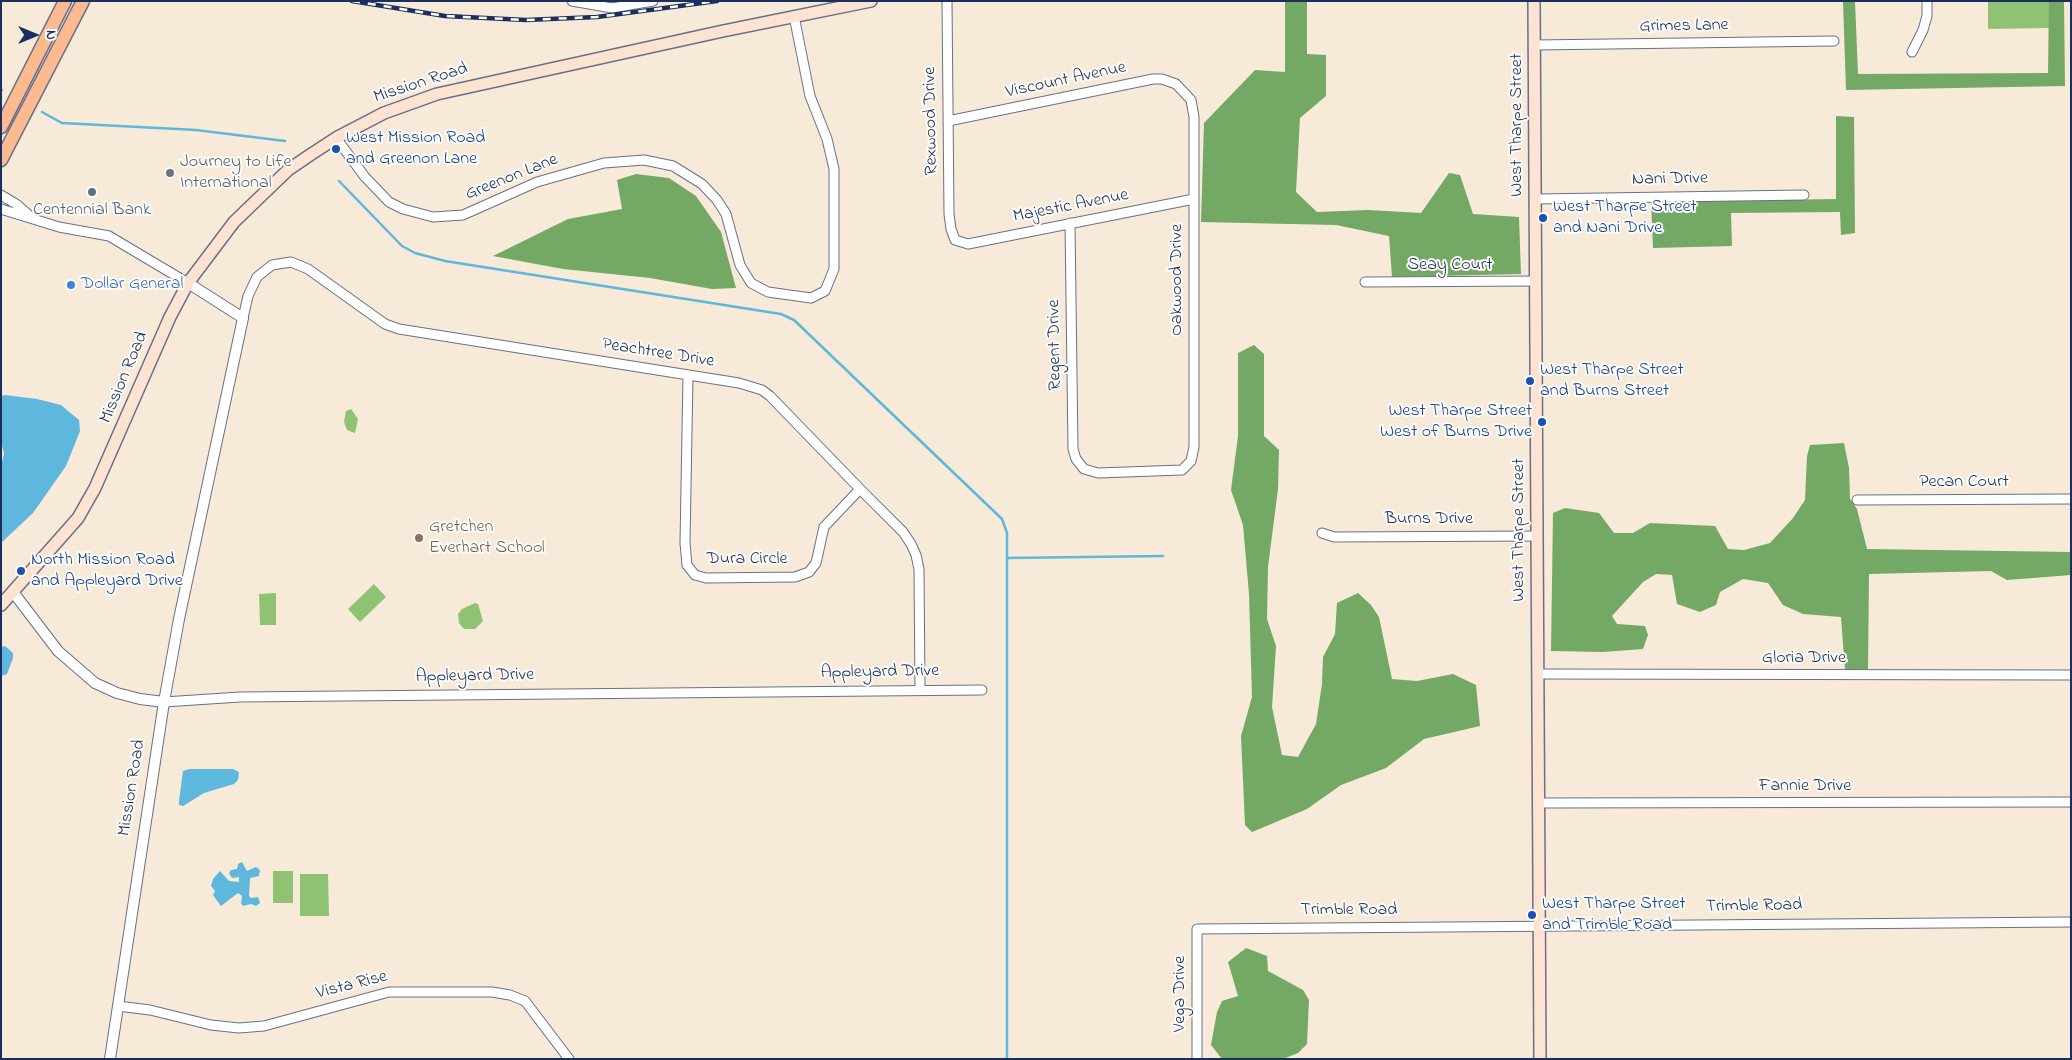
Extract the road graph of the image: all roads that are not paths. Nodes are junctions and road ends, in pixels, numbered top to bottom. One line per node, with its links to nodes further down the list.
1 (65, 1): 12 (main road)
2 (83, 1): 15 (main road)
3 (572, 1): 4 (street)
4 (653, 1)
5 (871, 1): 9 (main road, Mission Road)
6 (947, 1): 18 (street, Rexwood Drive)
7 (1534, 1): 11 (main road, West Tharpe Street)
8 (1927, 1): 13 (street)
9 (794, 16): 20 (main road, Mission Road); 20 (street, Greenon Lane)
10 (1834, 41): 11 (street, Grimes Lane)
11 (1535, 45): 25 (main road, West Tharpe Street)
12 (42, 46): 14 (main road); 15 (main road)
13 (1912, 52)
14 (33, 65): 16 (main road); 19 (main road)
15 (47, 71): 16 (main road)
16 (38, 90): 21 (main road)
17 (1185, 93): 18 (street, Viscount Avenue); 24 (street, Oakwood Drive)
18 (948, 121): 29 (street, Rexwood Drive)
19 (1, 126)
20 (336, 138): 32 (main road, Mission Road)
21 (1, 160)
22 (1, 195): 27 (street)
23 (1804, 195): 25 (street, Nani Drive)
24 (1194, 199): 28 (street, Majestic Avenue); 35 (street, Oakwood Drive)
25 (1536, 199): 30 (main road, West Tharpe Street)
26 (1, 209): 27 (street)
27 (31, 217): 32 (street)
28 (1070, 223): 29 (street, Majestic Avenue); 35 (street, Regent Drive)
29 (955, 240)
30 (1536, 281): 31 (street, Seay Court); 40 (main road, West Tharpe Street)
31 (1365, 282)
32 (188, 283): 33 (street); 41 (main road, Mission Road)
33 (243, 318): 34 (street, Peachtree Drive); 48 (street, Mission Road)
34 (688, 376): 36 (street, Peachtree Drive); 36 (street, Dura Circle)
35 (1079, 465)
36 (860, 489): 46 (street, Peachtree Drive)
37 (2071, 499): 38 (street, Pecan Court)
38 (1857, 500)
39 (1322, 533): 40 (street, Burns Drive)
40 (1537, 536): 44 (main road, West Tharpe Street)
41 (13, 592): 42 (main road); 43 (main road); 48 (street, Appleyard Drive)
42 (1, 595)
43 (1, 605)
44 (1538, 674): 45 (street, Gloria Drive); 50 (main road, West Tharpe Street)
45 (2071, 675)
46 (920, 690): 47 (street, Appleyard Drive); 48 (street, Appleyard Drive)
47 (982, 690)
48 (164, 702): 54 (street, Mission Road)
49 (2071, 802): 50 (street, Fannie Drive)
50 (1539, 803): 52 (main road, West Tharpe Street)
51 (2071, 922): 52 (street, Trimble Road)
52 (1539, 926): 53 (street, Trimble Road); 58 (main road, West Tharpe Street)
53 (1197, 929): 57 (street, Vega Drive)
54 (118, 1006): 55 (street, Mission Road); 56 (street, Vista Rise)
55 (110, 1059)
56 (569, 1059)
57 (1197, 1059)
58 (1540, 1059)

